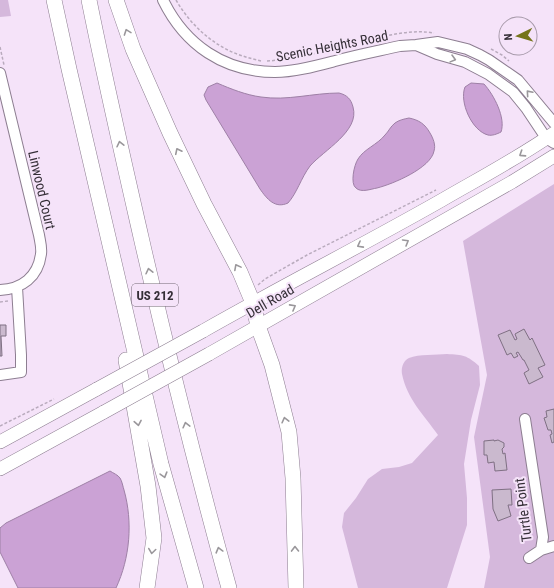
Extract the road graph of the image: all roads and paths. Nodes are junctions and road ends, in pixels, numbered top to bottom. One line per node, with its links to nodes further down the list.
1 (54, 0): 6 (highway, US 212)
2 (89, 0): 25 (highway, US 212, one-way to 2)
3 (116, 0): 14 (highway, one-way to 3)
4 (163, 0): 5 (street, Scenic Heights Road)
5 (416, 46): 8 (street, Scenic Heights Road, one-way to 5); 9 (street, Scenic Heights Road, one-way to 9)
6 (69, 69): 23 (highway, one-way to 23); 24 (highway, US 212, one-way to 24)
7 (0, 73): 12 (street, Linwood Court)
8 (554, 123)
9 (551, 138): 14 (main road, Dell Road, one-way to 14)
10 (554, 156): 15 (main road, Dell Road, one-way to 10)
11 (441, 187): 14 (path)
12 (17, 287): 13 (street, Linwood Court); 16 (street)
13 (0, 290)
14 (251, 298): 15 (highway); 18 (main road, Dell Road, bridge)
15 (258, 326): 19 (main road, Dell Road, bridge); 26 (highway, one-way to 15)
16 (0, 375)
17 (525, 419): 21 (street, Turtle Point)
18 (0, 442)
19 (0, 469)
20 (554, 546): 21 (street)
21 (542, 550): 22 (street)
22 (529, 558)
23 (147, 588)
24 (196, 588)
25 (229, 588)
26 (296, 588)

